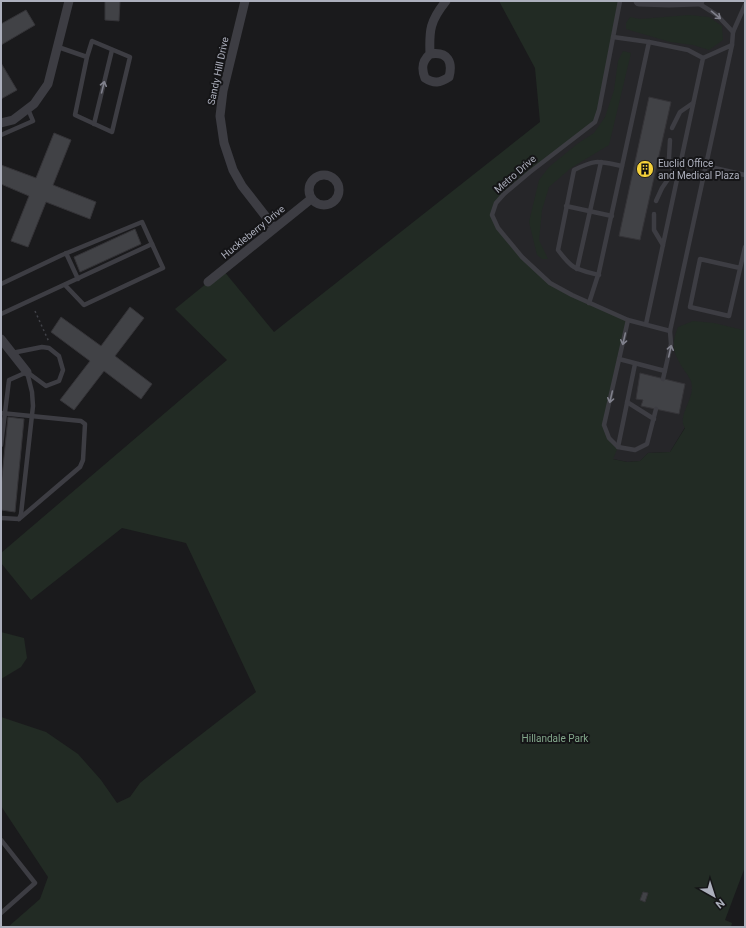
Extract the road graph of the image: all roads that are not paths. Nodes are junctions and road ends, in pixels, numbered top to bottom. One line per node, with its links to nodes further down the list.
1 (69, 1): 12 (street)
2 (245, 1): 37 (street, Sandy Hill Drive)
3 (446, 1): 14 (street)
4 (620, 1): 9 (lane, Metro Drive)
5 (639, 1): 6 (street)
6 (698, 1): 8 (lane, one-way to 8)
7 (745, 5): 8 (lane)
8 (734, 32): 11 (lane)
9 (613, 37): 10 (lane); 49 (lane, Metro Drive)
10 (650, 42): 16 (lane); 25 (lane)
11 (732, 45): 16 (lane); 26 (lane)
12 (58, 47): 15 (lane); 18 (street)
13 (112, 50): 15 (lane); 20 (lane, one-way to 13); 20 (lane)
14 (430, 54)
15 (88, 57): 20 (lane)
16 (703, 58): 17 (lane)
17 (693, 104): 21 (lane); 28 (lane)
18 (28, 109): 19 (street); 22 (lane)
19 (1, 123)
20 (94, 124)
21 (672, 128)
22 (1, 135)
23 (670, 140): 27 (lane)
24 (601, 162): 25 (lane); 33 (lane); 34 (lane)
25 (622, 166): 36 (lane)
26 (706, 166): 29 (lane); 30 (lane)
27 (673, 172): 28 (lane); 32 (lane)
28 (678, 173): 30 (lane); 39 (lane)
29 (745, 175)
30 (704, 178): 53 (lane)
31 (311, 199): 37 (street, Huckleberry Drive)
32 (656, 202)
33 (566, 206): 34 (lane); 43 (lane)
34 (590, 211): 36 (lane); 43 (lane)
35 (654, 214): 39 (lane)
36 (612, 216): 44 (lane)
37 (274, 228): 46 (street, Huckleberry Drive)
38 (152, 244): 41 (lane); 45 (lane); 48 (lane)
39 (663, 245): 52 (lane)
40 (745, 248): 42 (lane)
41 (66, 253): 45 (lane); 47 (lane)
42 (740, 268): 42 (lane)
43 (577, 269): 44 (lane)
44 (599, 274): 49 (lane)
45 (78, 279): 48 (lane)
46 (208, 282)
47 (1, 284)
48 (65, 285): 50 (lane)
49 (589, 303): 51 (lane, Metro Drive)
50 (1, 314)
51 (628, 320): 52 (lane, Metro Drive); 56 (lane, one-way to 56)
52 (646, 324): 53 (lane, Metro Drive)
53 (670, 331): 58 (lane, one-way to 53)
54 (1, 340): 55 (street)
55 (12, 353): 59 (street); 59 (lane)
56 (619, 359): 57 (lane); 67 (lane, one-way to 67)
57 (635, 364): 58 (lane); 61 (lane)
58 (665, 371): 60 (lane)
59 (27, 372): 63 (lane); 64 (lane)
60 (663, 379)
61 (628, 402): 65 (lane); 67 (lane)
62 (656, 409): 65 (lane)
63 (3, 413): 64 (lane); 66 (lane)
64 (32, 415): 69 (lane); 69 (lane)
65 (654, 419): 67 (lane)
66 (1, 445)
67 (618, 447)
68 (1, 518): 69 (lane)
69 (19, 519)
70 (1, 840): 71 (lane)
71 (1, 913)

